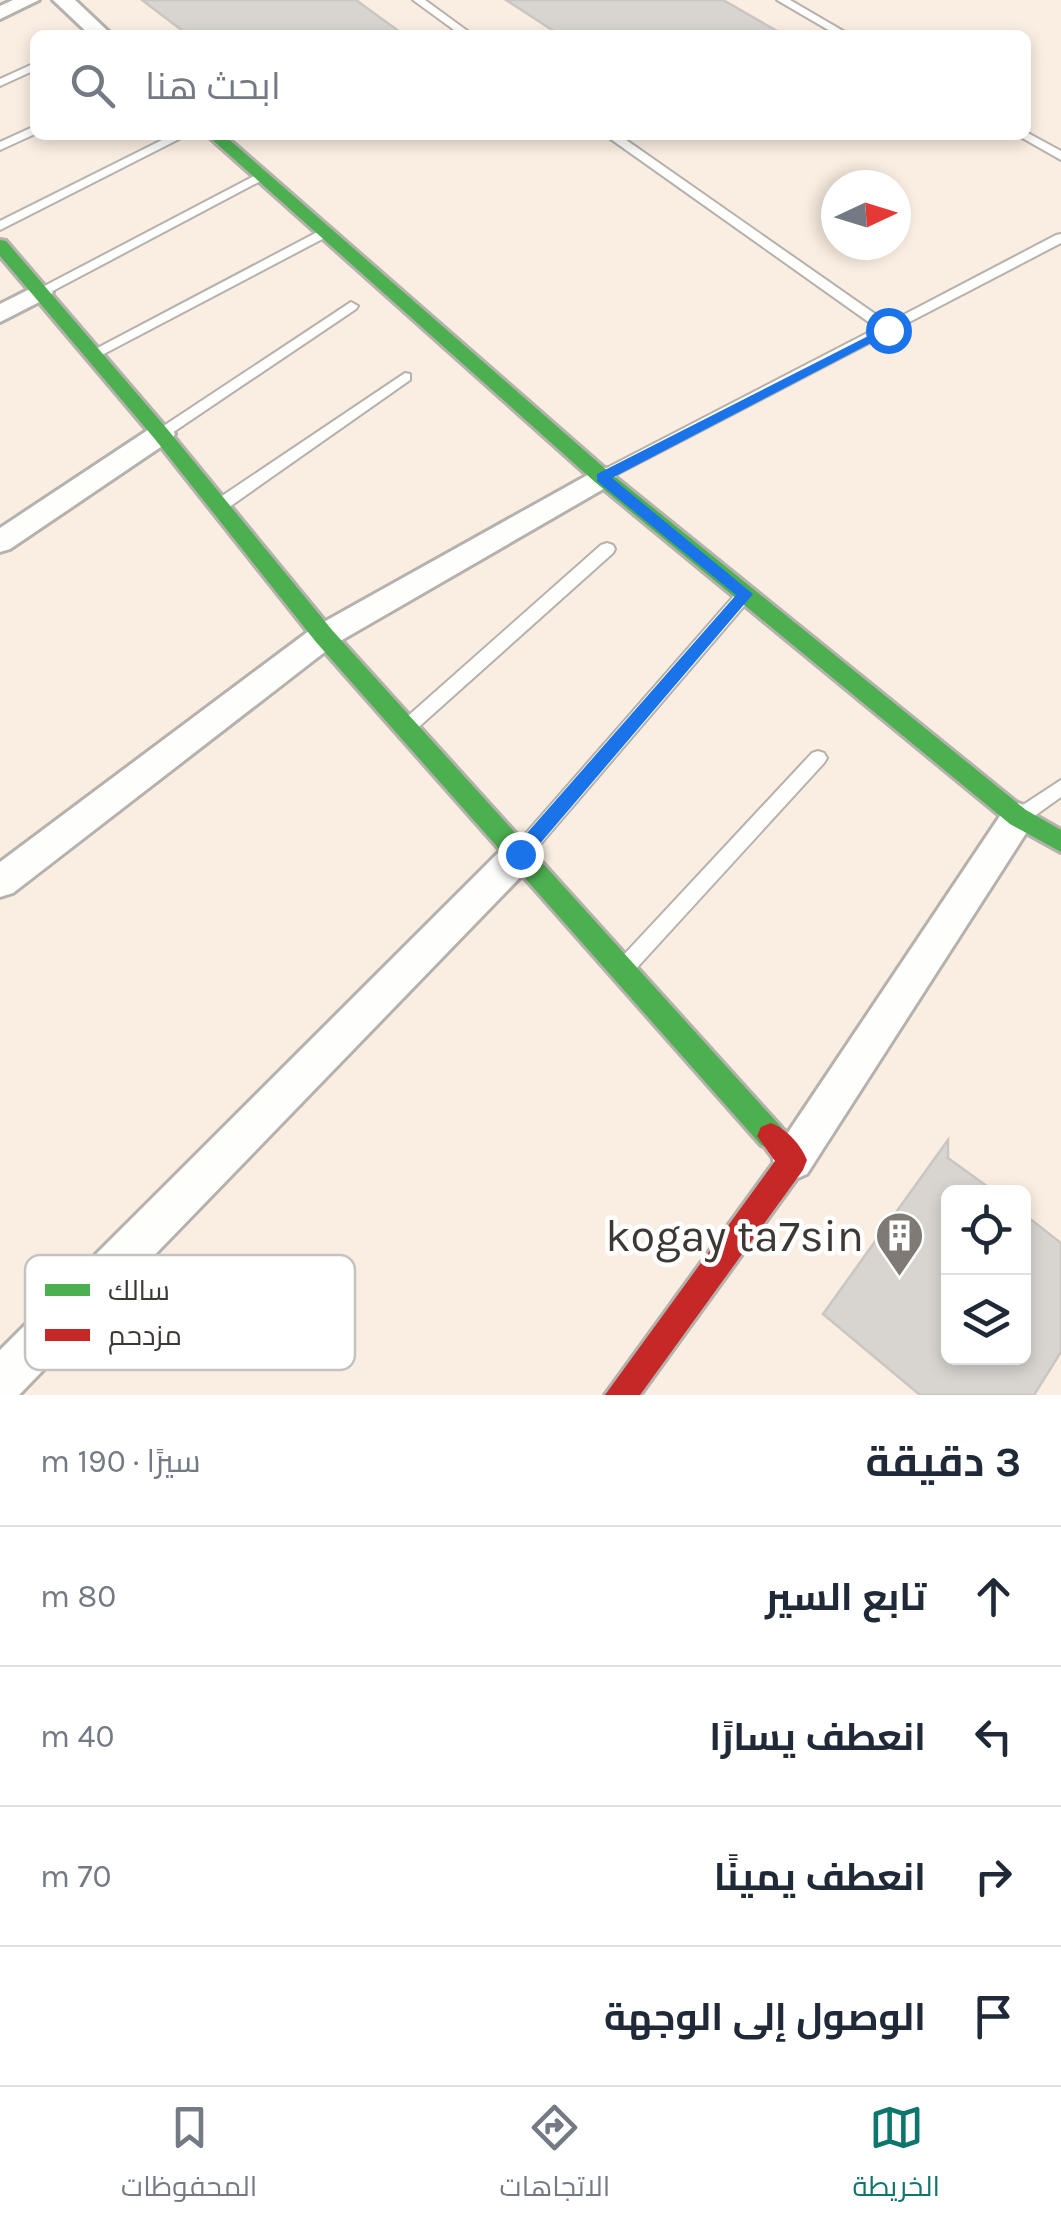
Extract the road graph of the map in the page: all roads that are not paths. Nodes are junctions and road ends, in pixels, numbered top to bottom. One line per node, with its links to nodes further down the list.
1 (30, 0): 5 (street)
2 (62, 0): 6 (street)
3 (418, 0): 7 (lane)
4 (782, 0): 8 (lane)
5 (0, 13)
6 (96, 30)
7 (461, 30)
8 (836, 30)
9 (30, 68): 10 (lane)
10 (0, 83)
11 (30, 132): 16 (lane)
12 (1031, 139): 17 (lane)
13 (171, 140): 19 (lane)
14 (221, 140): 18 (street)
15 (618, 140): 26 (lane)
16 (0, 146)
17 (1061, 156)
18 (262, 177): 20 (street); 23 (lane)
19 (0, 226)
20 (325, 232): 27 (lane); 30 (street)
21 (1061, 238): 26 (lane)
22 (0, 244): 23 (street)
23 (40, 292): 25 (street); 27 (street)
24 (350, 306): 29 (lane)
25 (0, 314)
26 (888, 330): 30 (lane)
27 (93, 354): 29 (street)
28 (406, 377): 31 (lane)
29 (161, 434): 31 (street); 32 (street)
30 (602, 477): 34 (street); 35 (street)
31 (219, 506): 35 (street)
32 (0, 542)
33 (607, 548): 36 (lane)
34 (745, 594): 39 (street); 41 (lane)
35 (324, 636): 36 (street); 42 (street)
36 (406, 728): 41 (street)
37 (818, 758): 43 (lane)
38 (1061, 787): 39 (lane)
39 (1018, 817): 40 (street); 44 (street)
40 (1061, 842)
41 (520, 854): 43 (street); 45 (street)
42 (0, 882)
43 (623, 970): 44 (street)
44 (793, 1160): 48 (street)
45 (125, 1255)
46 (25, 1357): 47 (street)
47 (0, 1382)
48 (621, 1395)

